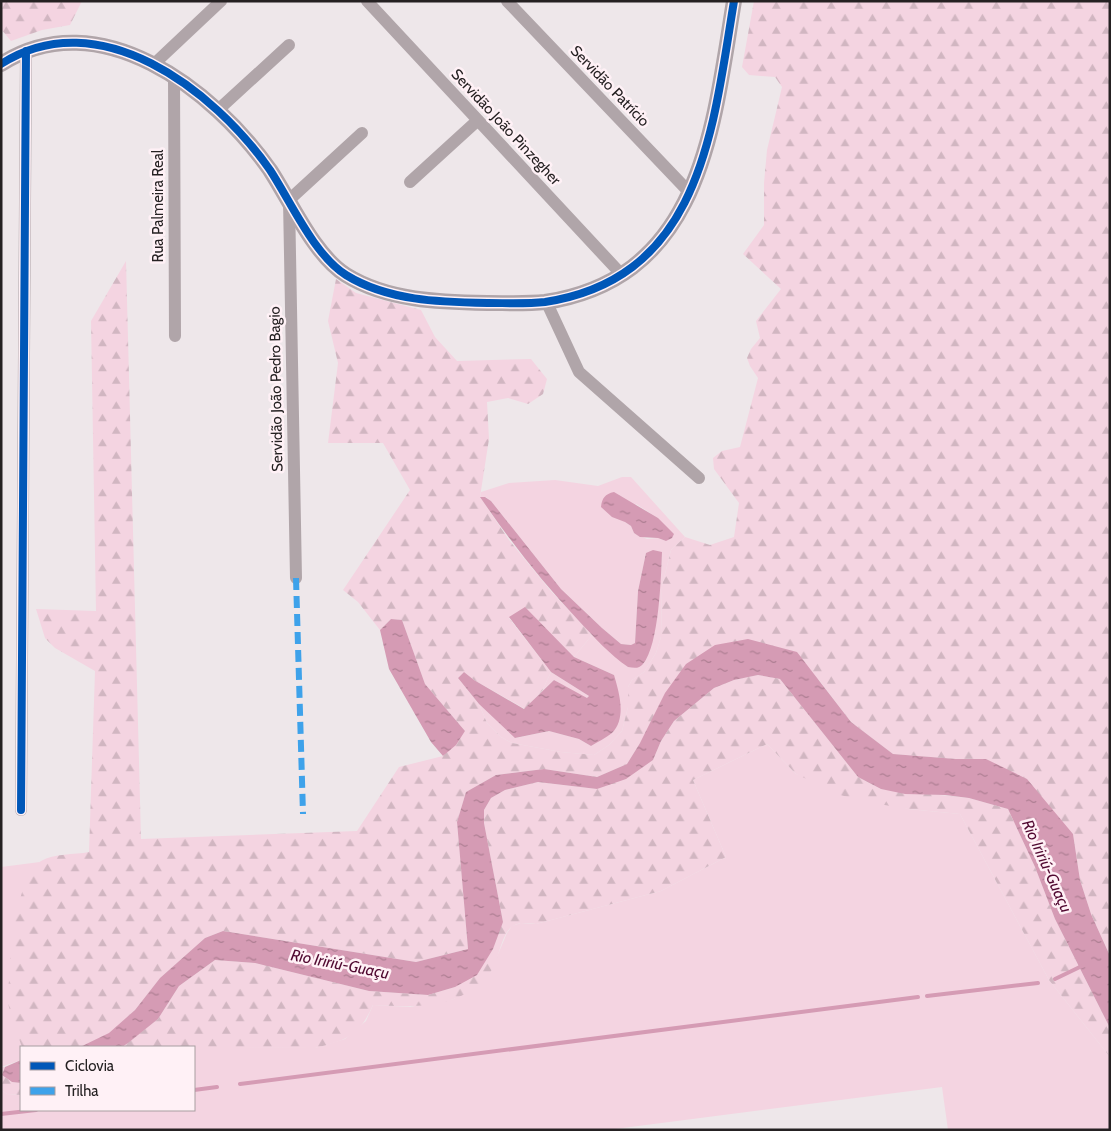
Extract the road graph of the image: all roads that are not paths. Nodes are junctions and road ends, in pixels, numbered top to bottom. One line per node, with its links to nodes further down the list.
1 (221, 1): 8 (street)
2 (367, 1): 11 (street, Servidão João Pinzegher)
3 (507, 1): 14 (street, Servidão Patrício)
4 (734, 1): 14 (street)
5 (289, 45): 10 (street)
6 (26, 51): 7 (street); 8 (street); 21 (street)
7 (1, 64)
8 (153, 65): 9 (street)
9 (174, 77): 10 (street); 18 (street, Rua Palmeira Real)
10 (218, 110): 15 (street)
11 (478, 120): 13 (street); 16 (street, Servidão João Pinzegher)
12 (362, 133): 15 (street)
13 (410, 182)
14 (690, 193): 16 (street)
15 (289, 200): 17 (street); 20 (street, Servidão João Pedro Bagio)
16 (622, 275): 17 (street)
17 (546, 302): 19 (street)
18 (175, 336)
19 (699, 478)
20 (296, 578)
21 (21, 810)

